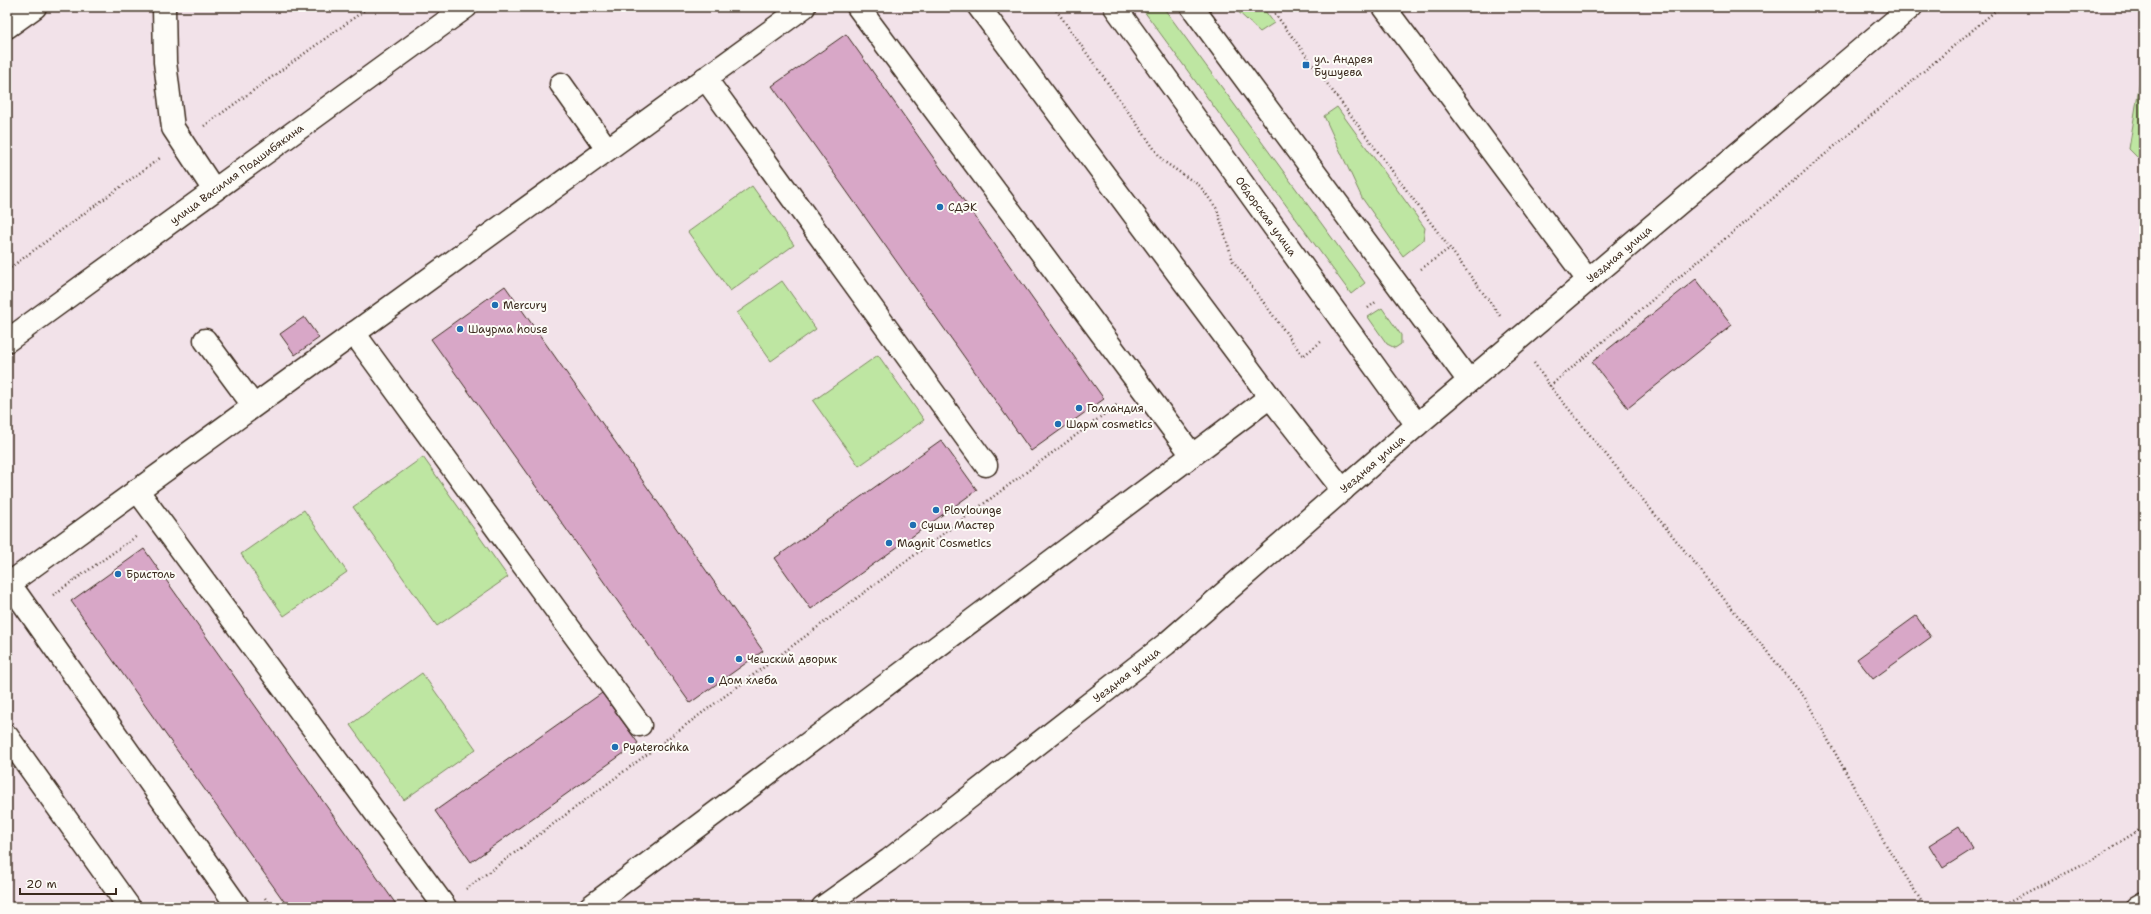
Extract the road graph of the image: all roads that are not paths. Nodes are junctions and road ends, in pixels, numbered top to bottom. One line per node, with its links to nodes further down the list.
1 (35, 7): 11 (main road)
2 (164, 7): 15 (main road)
3 (466, 7): 15 (main road, улица Василия Подшибякина)
4 (804, 7): 12 (main road)
5 (858, 7): 24 (main road)
6 (979, 7): 21 (main road)
7 (1115, 7): 23 (main road, Обдорская улица)
8 (1192, 7): 20 (main road)
9 (1384, 7): 16 (main road)
10 (1911, 7): 16 (main road, Уездная улица)
11 (7, 27)
12 (705, 78): 14 (main road); 25 (main road)
13 (561, 84): 14 (main road)
14 (607, 149): 17 (main road)
15 (214, 190): 19 (main road, улица Василия Подшибякина)
16 (1588, 280): 20 (main road, Уездная улица)
17 (354, 333): 22 (main road); 29 (main road)
18 (205, 340): 22 (main road)
19 (7, 341)
20 (1469, 381): 23 (main road, Уездная улица)
21 (1270, 397): 24 (main road); 27 (main road)
22 (253, 406): 26 (main road)
23 (1417, 425): 27 (main road, Уездная улица)
24 (1192, 455): 35 (main road)
25 (986, 465)
26 (137, 490): 28 (main road); 32 (main road)
27 (1343, 490): 36 (main road, Уездная улица)
28 (8, 584): 34 (main road)
29 (640, 725)
30 (7, 736): 33 (main road)
31 (2144, 903): 37 (main road)
32 (444, 906)
33 (128, 907)
34 (238, 907)
35 (590, 907)
36 (823, 907)
37 (2137, 907)

